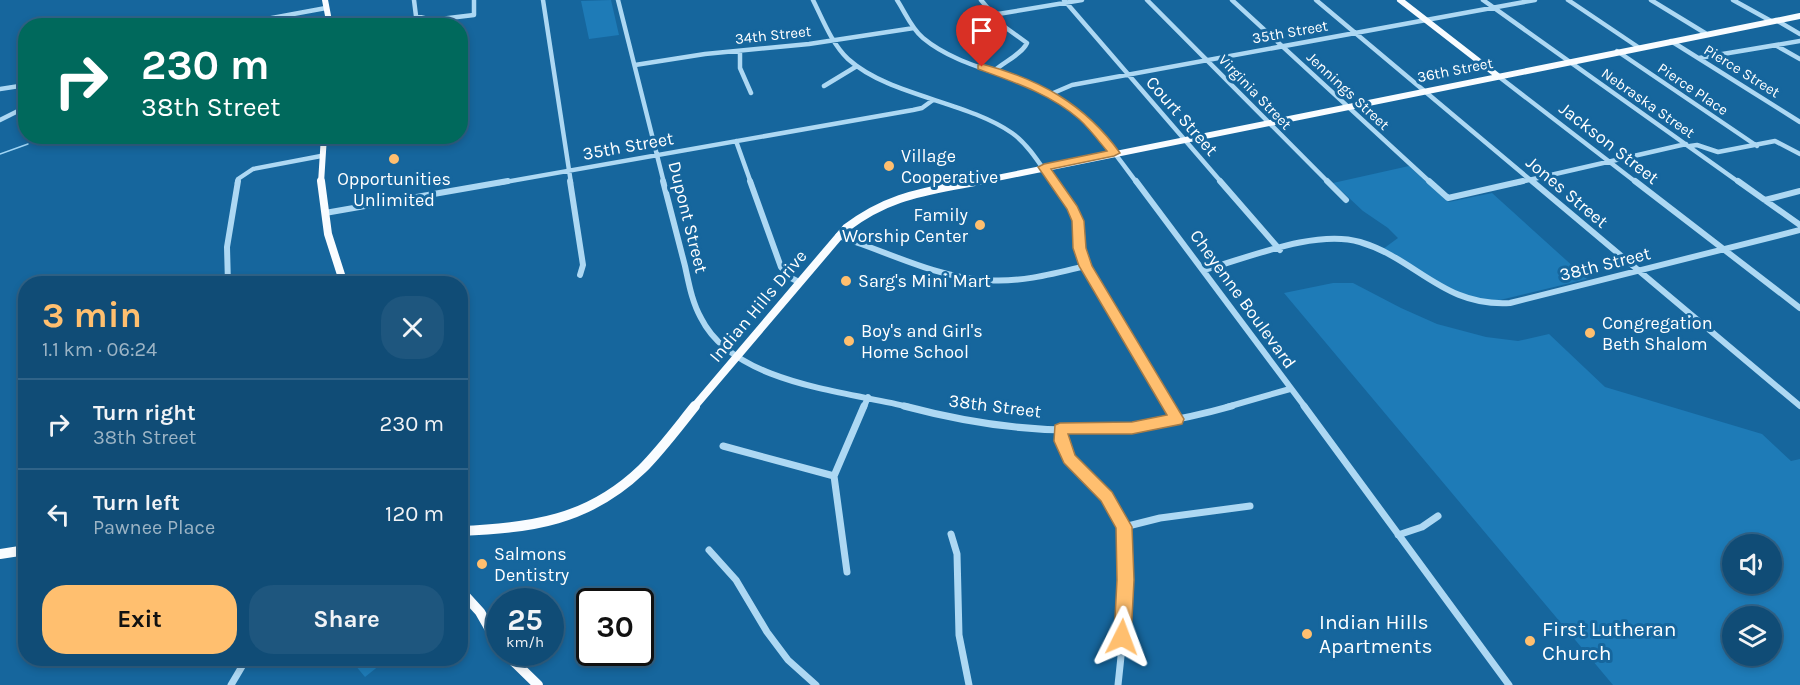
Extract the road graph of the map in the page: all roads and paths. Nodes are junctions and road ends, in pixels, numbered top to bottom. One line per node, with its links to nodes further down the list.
1 (325, 0): 20 (main road)
2 (414, 0): 26 (street)
3 (474, 0): 27 (street)
4 (543, 0): 75 (street)
5 (618, 0): 46 (street, Dupont Street)
6 (813, 0): 35 (street)
7 (897, 0): 30 (street, Cheyenne Boulevard)
8 (981, 0): 22 (street)
9 (1082, 0): 19 (street)
10 (1147, 0): 44 (street, Virginia Street)
11 (1232, 0): 38 (street, Jennings Street)
12 (1316, 0): 31 (street, Jones Street)
13 (1400, 0): 28 (main road, Jackson Street)
14 (1483, 0): 21 (street, Nebraska Street)
15 (1535, 0): 21 (street, 35th Street)
16 (1568, 0): 39 (street)
17 (1651, 0): 32 (street)
18 (1733, 0): 29 (street)
19 (1065, 1): 22 (street); 49 (street, Court Street)
20 (326, 8): 24 (street); 25 (main road)
21 (1494, 8): 28 (street, 35th Street); 45 (street, Nebraska Street)
22 (992, 15): 48 (street)
23 (1800, 16): 29 (main road, 36th Street)
24 (272, 18)
25 (328, 18)
26 (422, 18)
27 (445, 18)
28 (1426, 20): 31 (street, 35th Street); 50 (main road, Jackson Street)
29 (1774, 21): 32 (main road, 36th Street); 33 (street)
30 (914, 28): 35 (street, 34th Street); 48 (street, Cheyenne Boulevard)
31 (1355, 33): 38 (street, 35th Street); 54 (street, Jones Street)
32 (1705, 33): 34 (main road, 36th Street)
33 (1800, 34)
34 (1671, 40): 39 (main road, 36th Street); 42 (street, Pierce Street)
35 (834, 41): 40 (street, 34th Street); 47 (street)
36 (1800, 41): 37 (street)
37 (1777, 45): 42 (street); 43 (street)
38 (1281, 46): 44 (street, 35th Street); 58 (street, Jennings Street)
39 (1638, 47): 41 (main road, 36th Street)
40 (740, 51): 46 (street, 34th Street); 55 (street)
41 (1617, 51): 45 (main road, 36th Street); 67 (street, Pierce Place)
42 (1699, 58): 62 (street, Pierce Street)
43 (1800, 59)
44 (1206, 60): 49 (street, 35th Street); 61 (street, Virginia Street)
45 (1569, 61): 50 (main road, 36th Street); 66 (street, Nebraska Street)
46 (635, 65): 71 (street, Dupont Street)
47 (857, 66): 52 (street); 57 (street)
48 (994, 71): 56 (street, Cheyenne Boulevard)
49 (1128, 74): 56 (street, 35th Street); 63 (street, Court Street)
50 (1498, 76): 54 (main road, 36th Street); 73 (street, Jackson Street)
51 (18, 86): 53 (street)
52 (824, 86)
53 (0, 89)
54 (1423, 90): 58 (main road, 36th Street); 76 (street, Jones Street)
55 (751, 93)
56 (1051, 94): 69 (street, Cheyenne Boulevard)
57 (933, 100): 64 (street, 35th Street); 74 (street)
58 (1346, 106): 61 (main road, 36th Street); 76 (street, Jennings Street)
59 (18, 111): 60 (street)
60 (0, 120)
61 (1266, 122): 63 (main road, 36th Street); 78 (street, Virginia Street)
62 (1800, 122)
63 (1184, 138): 69 (main road, 36th Street); 84 (street, Court Street)
64 (735, 141): 71 (street, 35th Street); 92 (street)
65 (323, 144): 72 (main road)
66 (1688, 145): 67 (street); 73 (street); 79 (street, Nebraska Street)
67 (1757, 146): 68 (street)
68 (1797, 149): 70 (street)
69 (1114, 153): 74 (main road, Indian Hills Drive); 87 (street, Cheyenne Boulevard)
70 (1800, 154)
71 (657, 155): 75 (street, 35th Street); 94 (street, Dupont Street)
72 (321, 156): 80 (main road); 90 (street)
73 (1610, 162): 76 (street); 85 (street, Jackson Street)
74 (1044, 167): 83 (main road, Indian Hills Drive); 86 (street)
75 (569, 171): 80 (street, 35th Street); 89 (street)
76 (1530, 180): 88 (street, Jones Street)
77 (1800, 191): 79 (street)
78 (1346, 200)
79 (1765, 200): 81 (street, Nebraska Street)
80 (325, 213): 91 (main road)
81 (1800, 225)
82 (1800, 230): 85 (street, 38th Street)
83 (838, 236): 86 (street); 92 (main road, Indian Hills Drive)
84 (1280, 250): 87 (street, 38th Street); 88 (street, 38th Street)
85 (1724, 250): 88 (street, 38th Street); 93 (street, Jackson Street)
86 (1086, 266): 98 (street)
87 (1204, 270): 95 (street, Cheyenne Boulevard)
88 (1639, 272): 97 (street, Jones Street)
89 (580, 274)
90 (228, 276)
91 (342, 276)
92 (799, 282): 94 (main road, Indian Hills Drive)
93 (1800, 308)
94 (736, 357): 96 (street, 38th Street); 105 (main road, Indian Hills Drive)
95 (1290, 389): 98 (street, 38th Street); 107 (street, Cheyenne Boulevard)
96 (868, 397): 99 (street, 38th Street); 101 (street)
97 (1800, 406)
98 (1177, 419): 99 (street, 38th Street)
99 (1060, 429): 104 (street)
100 (723, 446): 101 (street)
101 (834, 476): 111 (street)
102 (1250, 506): 104 (street)
103 (1438, 516): 107 (street)
104 (1124, 527): 120 (street)
105 (468, 531)
106 (951, 534): 119 (street)
107 (1398, 535): 121 (street, Cheyenne Boulevard)
108 (709, 550): 118 (street)
109 (18, 551): 110 (main road)
110 (0, 554)
111 (847, 572)
112 (468, 599): 113 (main road)
113 (486, 622)
114 (242, 666): 116 (street)
115 (518, 666): 117 (main road)
116 (231, 685)
117 (538, 685)
118 (816, 685)
119 (969, 685)
120 (1118, 685)
121 (1509, 685)

